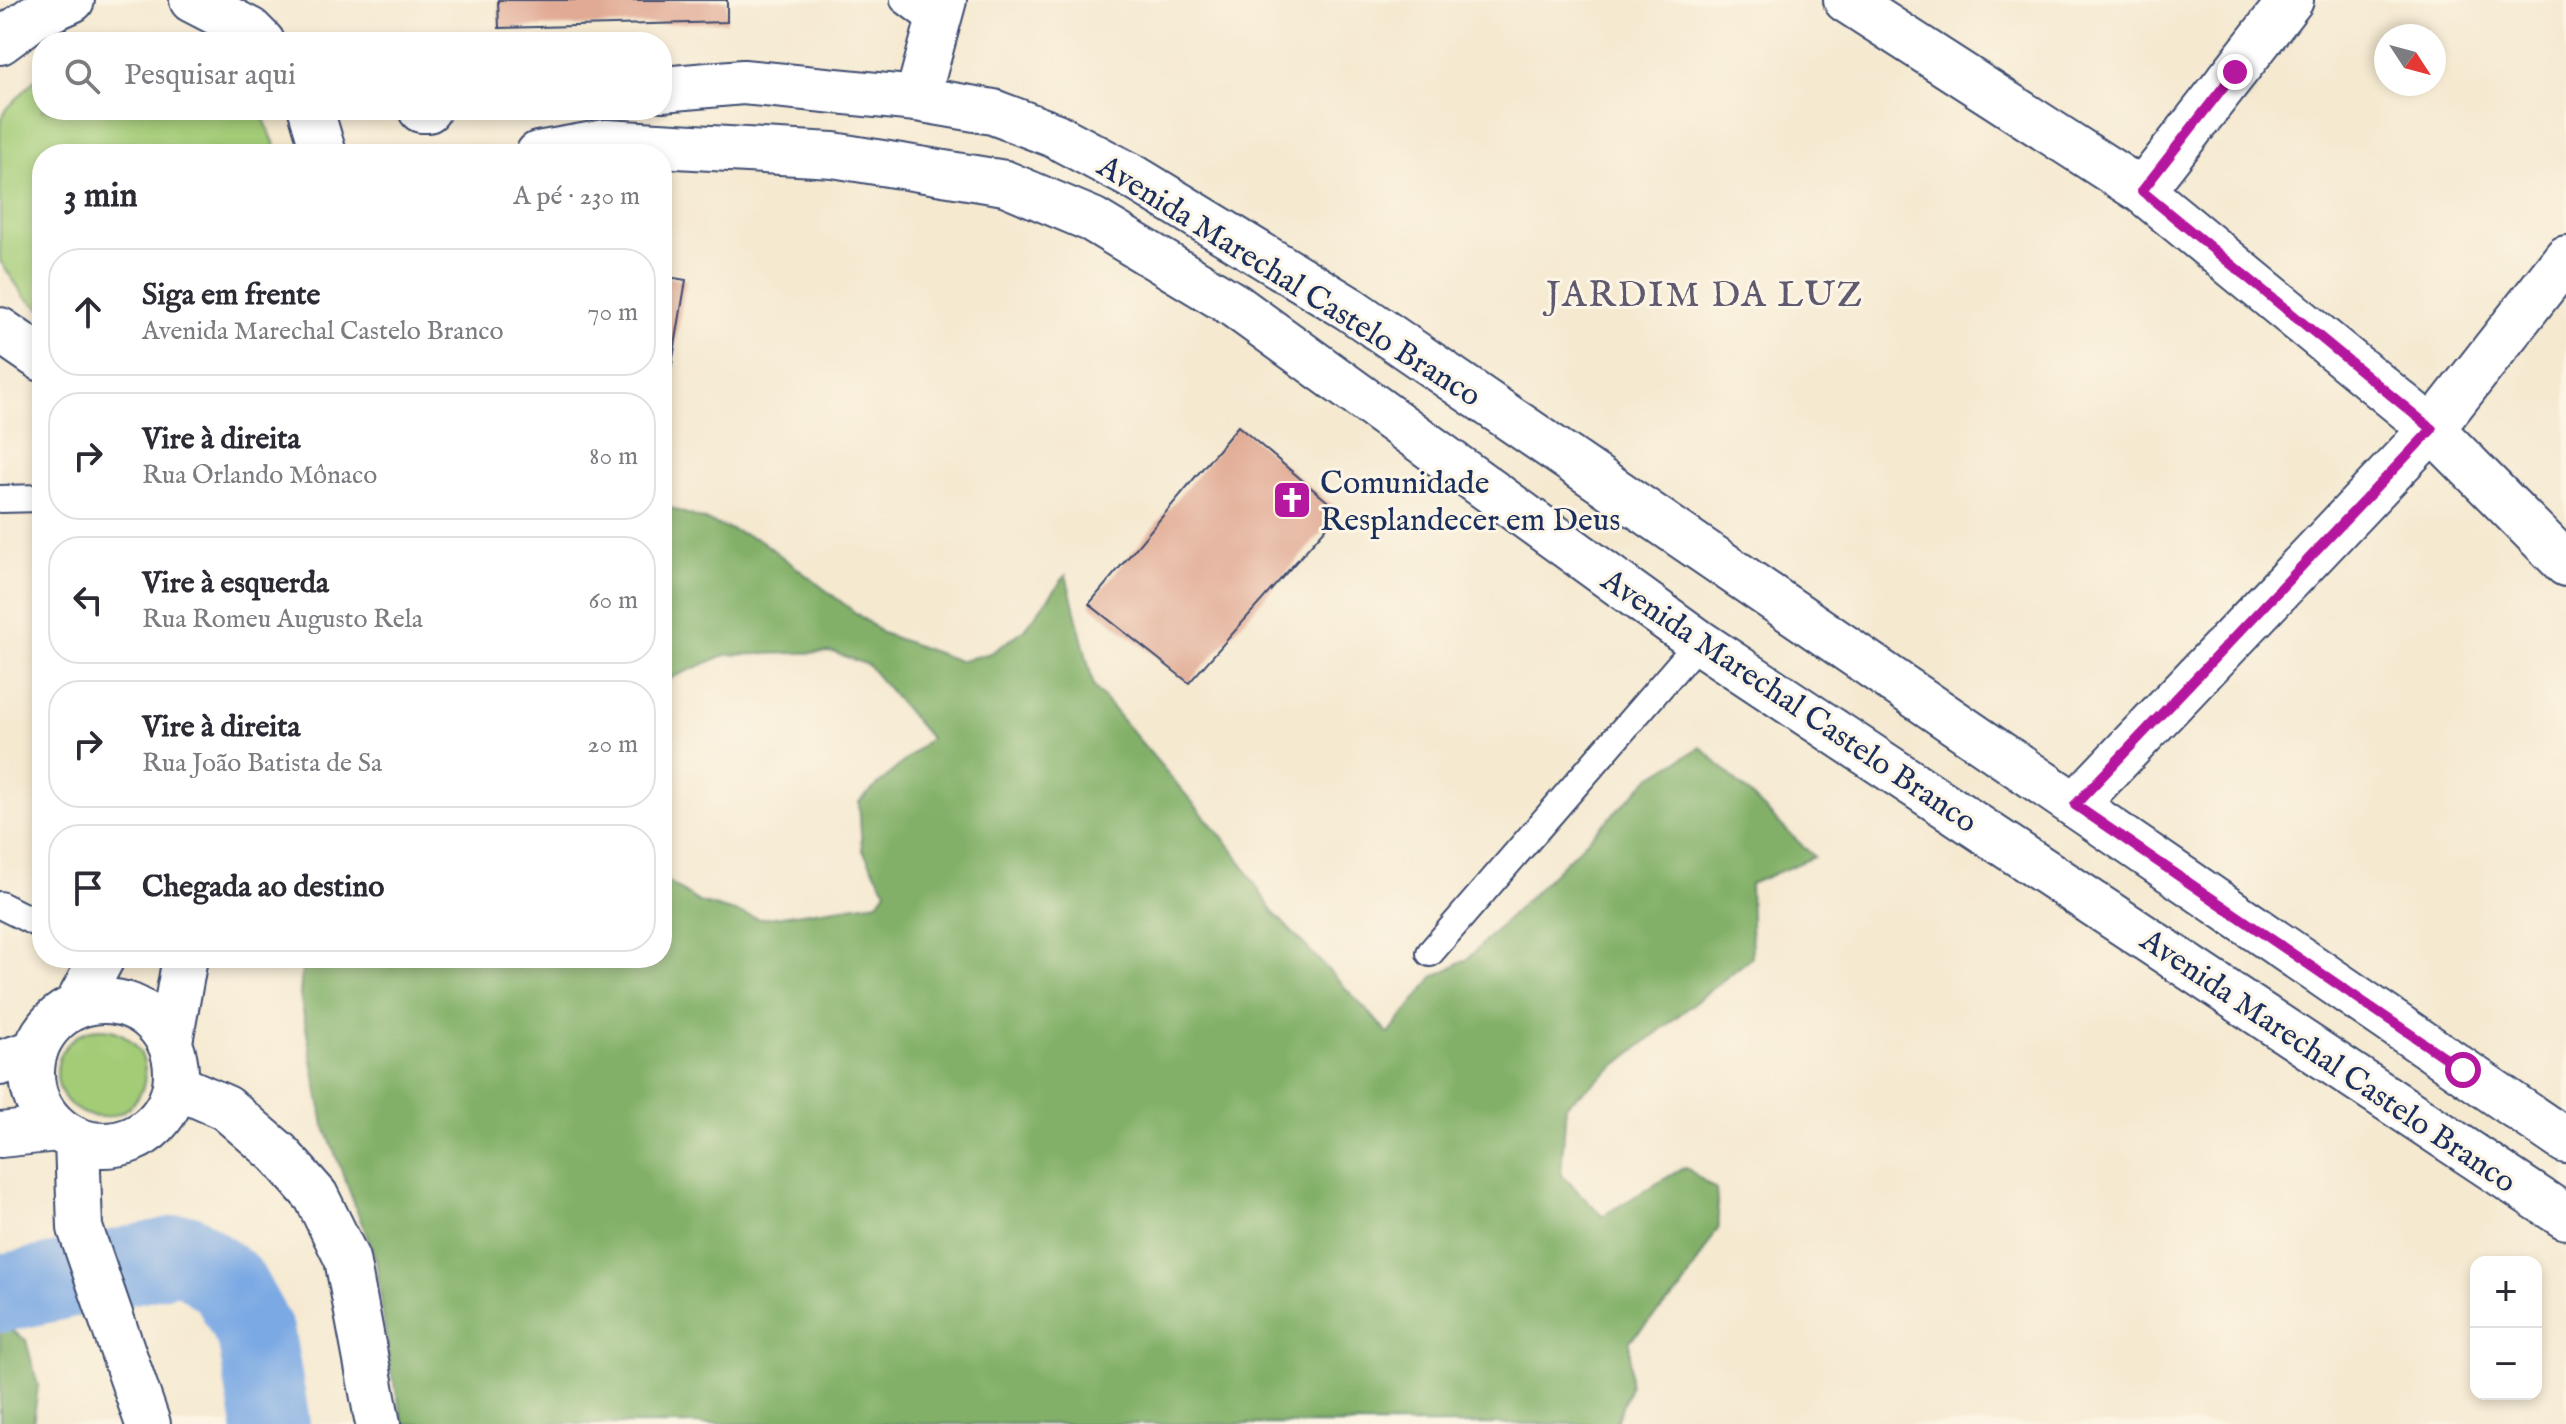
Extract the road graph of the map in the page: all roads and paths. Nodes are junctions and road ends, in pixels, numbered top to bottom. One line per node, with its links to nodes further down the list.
1 (72, 0): 7 (main road)
2 (192, 0): 6 (main road)
3 (1846, 0): 15 (main road)
4 (2291, 0): 15 (main road)
5 (929, 8): 9 (main road)
6 (241, 21)
7 (0, 42)
8 (672, 88): 9 (main road, Avenida Marechal Castelo Branco)
9 (917, 99): 24 (main road, Avenida Marechal Castelo Branco)
10 (314, 120): 11 (main road)
11 (321, 144)
12 (595, 144): 13 (main road, Avenida Marechal Castelo Branco)
13 (641, 144)
14 (672, 146): 23 (main road, Avenida Marechal Castelo Branco)
15 (2142, 191): 19 (main road)
16 (2566, 258): 19 (main road)
17 (0, 330): 18 (main road)
18 (32, 352)
19 (2432, 429): 22 (main road); 24 (main road)
20 (32, 498): 21 (lane)
21 (0, 499)
22 (2566, 564)
23 (1699, 642): 27 (lane); 37 (main road, Avenida Marechal Castelo Branco)
24 (2075, 805): 36 (main road, Avenida Marechal Castelo Branco)
25 (0, 905): 26 (lane)
26 (32, 921)
27 (1430, 953)
28 (97, 968): 30 (main road)
29 (183, 968): 31 (main road)
30 (77, 1005): 31 (main road); 32 (main road)
31 (170, 1042): 33 (main road)
32 (17, 1058): 35 (main road)
33 (176, 1086): 35 (main road); 39 (main road)
34 (0, 1135): 35 (main road)
35 (68, 1135): 38 (main road)
36 (2566, 1141)
37 (2566, 1217)
38 (148, 1424)
39 (378, 1424)

